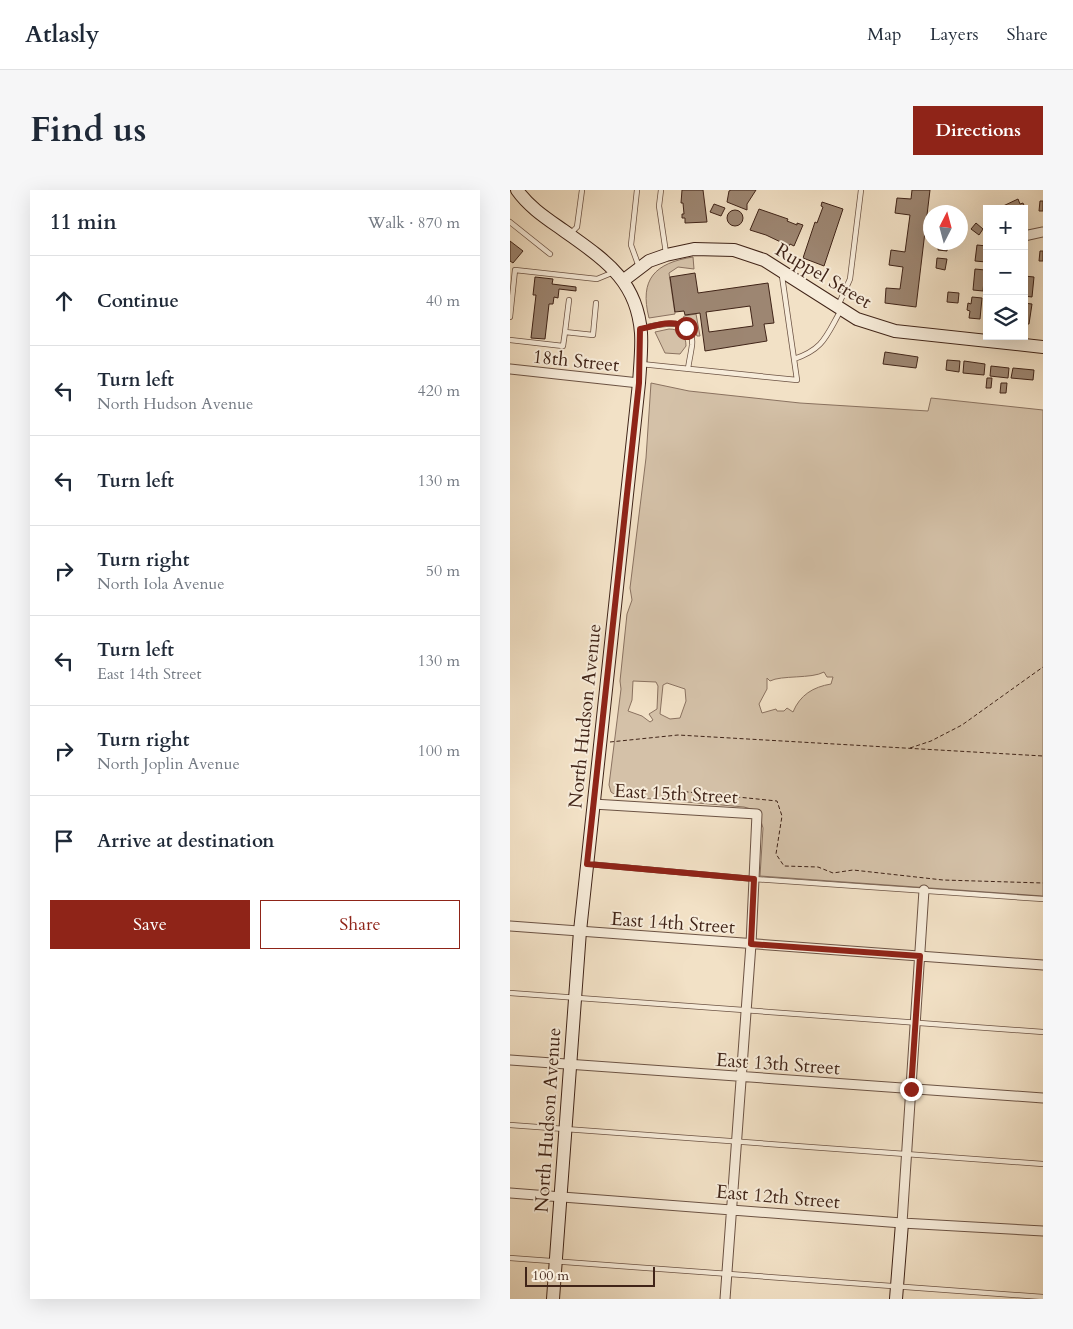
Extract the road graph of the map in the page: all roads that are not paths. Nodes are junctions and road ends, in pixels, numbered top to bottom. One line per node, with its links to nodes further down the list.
1 (517, 190): 8 (main road, North Hudson Avenue)
2 (582, 190): 8 (lane)
3 (637, 190): 12 (lane)
4 (661, 190): 11 (lane)
5 (861, 190): 17 (lane)
6 (510, 222): 10 (lane)
7 (1043, 232): 9 (street)
8 (570, 235): 14 (main road, North Hudson Avenue)
9 (1028, 235)
10 (550, 254)
11 (666, 255): 12 (main road, Ruppel Street); 13 (main road, Ruppel Street)
12 (640, 269): 14 (main road, Ruppel Street)
13 (782, 273): 17 (main road, Ruppel Street); 25 (lane)
14 (619, 276): 18 (lane); 19 (main road, North Hudson Avenue)
15 (568, 300): 20 (lane)
16 (596, 303): 20 (lane)
17 (839, 308): 21 (main road, Ruppel Street); 25 (lane)
18 (510, 316)
19 (640, 329): 26 (main road, North Hudson Avenue); 28 (lane)
20 (565, 332): 22 (lane)
21 (983, 338)
22 (510, 340)
23 (1004, 340): 24 (main road, Ruppel Street)
24 (1043, 347)
25 (794, 359): 28 (lane)
26 (640, 364): 28 (lane); 29 (main road, North Hudson Avenue)
27 (510, 369): 29 (street, 18th Street)
28 (688, 369)
29 (639, 383): 30 (main road, North Hudson Avenue)
30 (593, 804): 31 (main road, North Hudson Avenue); 32 (street, East 15th Street)
31 (587, 864): 32 (lane); 36 (main road, North Hudson Avenue)
32 (754, 879): 33 (lane); 37 (street)
33 (924, 890): 34 (lane); 38 (street)
34 (1043, 899)
35 (510, 926): 36 (street, East 14th Street)
36 (580, 931): 37 (street, East 14th Street); 41 (main road, North Hudson Avenue)
37 (751, 944): 38 (street, East 14th Street); 42 (street)
38 (920, 956): 39 (street, East 14th Street); 43 (street)
39 (1043, 965)
40 (510, 992): 41 (lane)
41 (575, 998): 42 (lane); 46 (main road, North Hudson Avenue)
42 (745, 1010): 43 (lane); 47 (street)
43 (915, 1022): 44 (lane); 48 (street)
44 (1043, 1032)
45 (510, 1060): 46 (street, East 13th Street)
46 (570, 1064): 47 (street, East 13th Street); 51 (main road, North Hudson Avenue)
47 (741, 1076): 48 (street, East 13th Street); 52 (street)
48 (911, 1089): 49 (street, East 13th Street); 53 (street)
49 (1043, 1098)
50 (510, 1125): 51 (lane)
51 (565, 1130): 52 (lane); 56 (main road, North Hudson Avenue)
52 (737, 1142): 53 (lane); 57 (street)
53 (906, 1155): 54 (lane); 58 (street)
54 (1043, 1164)
55 (510, 1193): 56 (street, East 12th Street)
56 (560, 1196): 57 (street, East 12th Street); 61 (main road, North Hudson Avenue)
57 (732, 1208): 58 (street, East 12th Street); 62 (street)
58 (902, 1223): 59 (street, East 12th Street); 63 (main road)
59 (1043, 1231)
60 (510, 1258): 61 (lane)
61 (556, 1262): 62 (lane); 65 (main road, North Hudson Avenue)
62 (727, 1274): 63 (lane); 66 (street)
63 (897, 1293): 64 (lane)
64 (1043, 1297)
65 (553, 1299)
66 (725, 1299)

